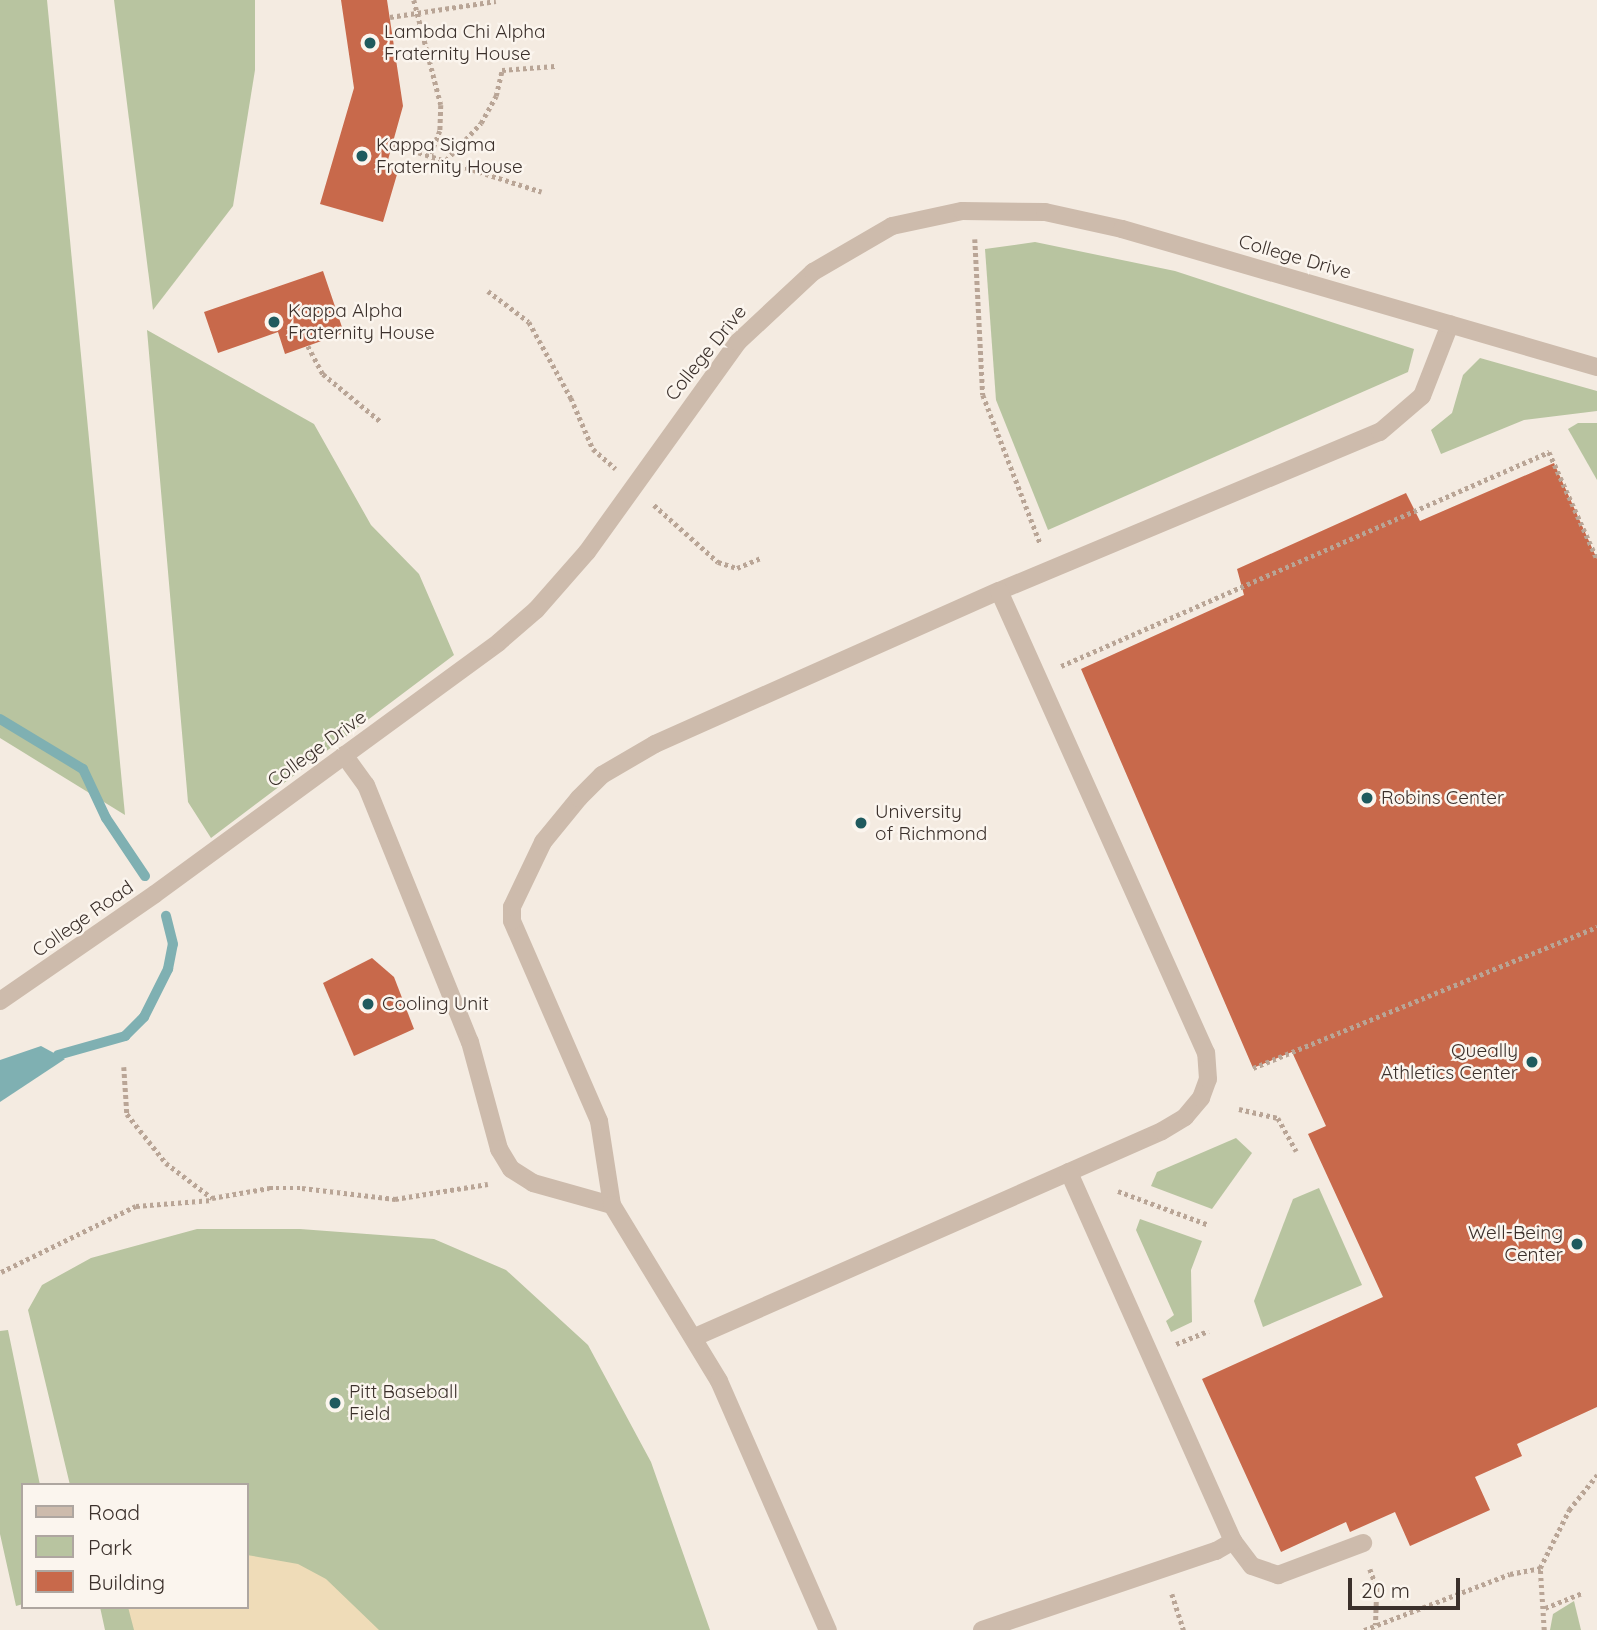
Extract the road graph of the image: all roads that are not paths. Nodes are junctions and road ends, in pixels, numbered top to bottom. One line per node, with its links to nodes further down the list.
1 (1450, 324): 2 (street, College Drive); 3 (street); 4 (street, College Drive)
2 (1597, 368)
3 (999, 591): 7 (street); 8 (street)
4 (344, 755): 5 (street, College Drive); 8 (street)
5 (155, 894): 6 (street, College Road)
6 (0, 1001)
7 (1069, 1172): 9 (street); 10 (street)
8 (612, 1205): 9 (street)
9 (695, 1337): 12 (street)
10 (1233, 1541): 11 (street); 13 (street)
11 (1363, 1543)
12 (828, 1630)
13 (982, 1630)

